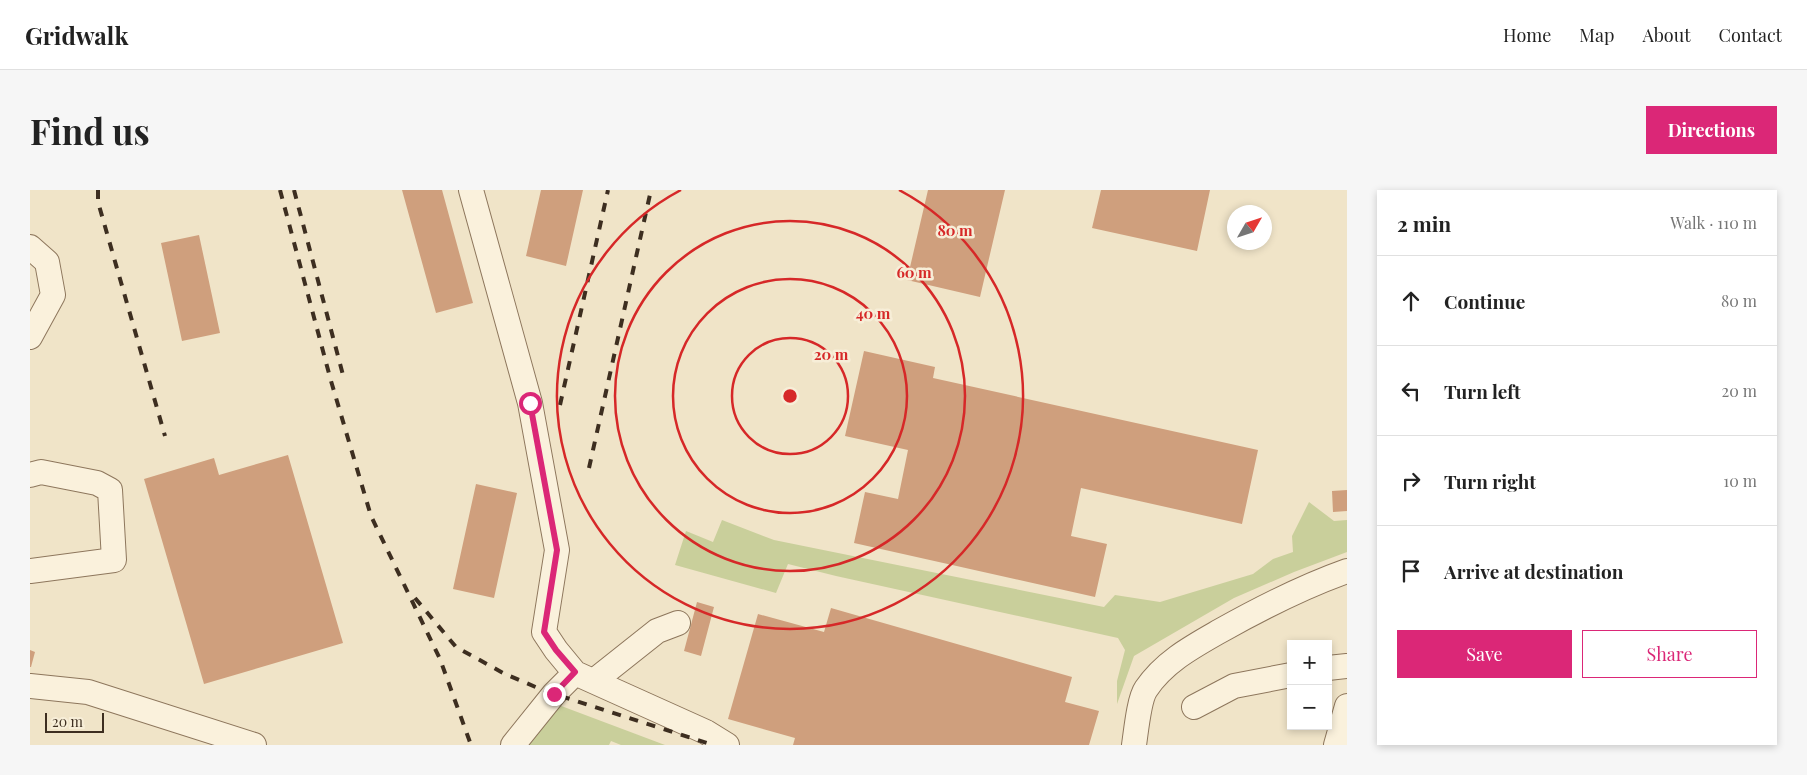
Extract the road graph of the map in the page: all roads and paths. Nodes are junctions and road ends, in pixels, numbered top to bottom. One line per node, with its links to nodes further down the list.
1 (472, 190): 11 (street)
2 (30, 247): 3 (street)
3 (30, 337)
4 (30, 475): 5 (street)
5 (30, 571)
6 (1347, 571): 18 (street)
7 (678, 623): 11 (street)
8 (1347, 666): 9 (street)
9 (1332, 668)
10 (1287, 676): 14 (street)
11 (584, 677): 16 (street); 17 (street)
12 (30, 686): 15 (street)
13 (1347, 706): 19 (street)
14 (1194, 707)
15 (254, 745)
16 (513, 745)
17 (727, 745)
18 (1134, 745)
19 (1336, 745)

